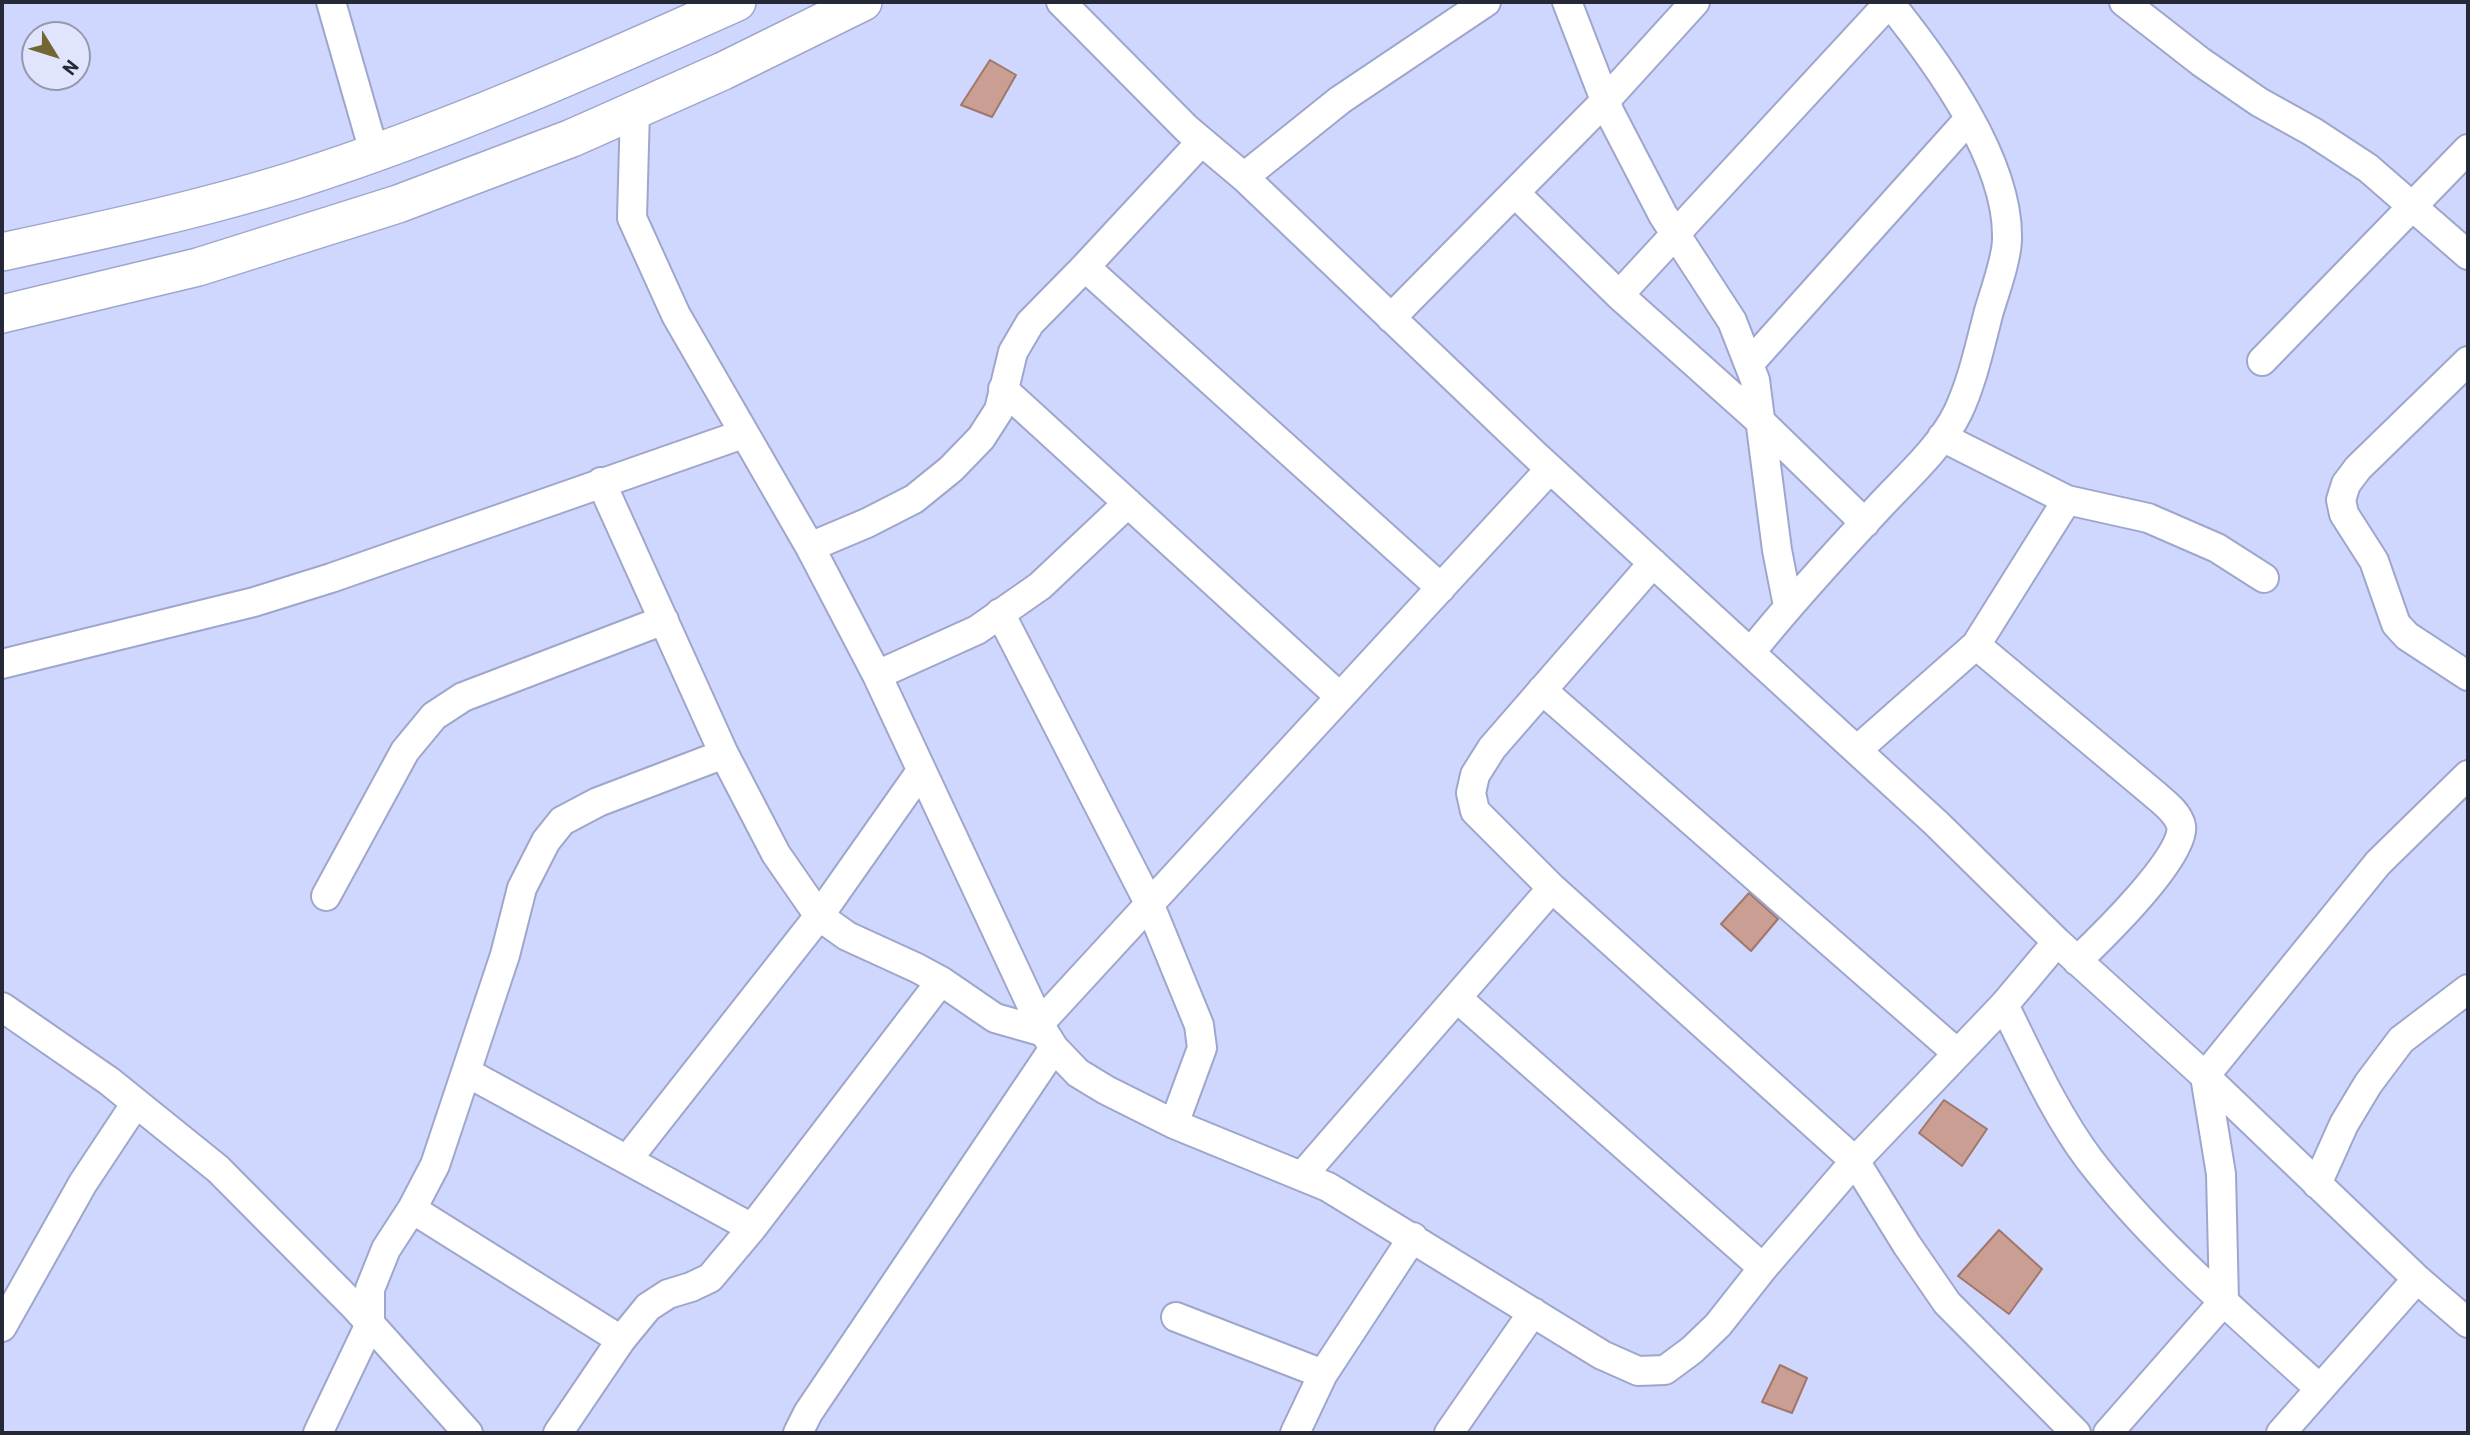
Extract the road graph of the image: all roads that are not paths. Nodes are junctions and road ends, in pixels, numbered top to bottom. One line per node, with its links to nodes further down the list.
1 (331, 2): 15 (street)
2 (737, 2): 15 (main road)
3 (863, 2): 11 (main road)
4 (1060, 2): 13 (street)
5 (1486, 2): 16 (street)
6 (1567, 2): 10 (street)
7 (1695, 2): 10 (street)
8 (1889, 2): 12 (street); 19 (street)
9 (2124, 2): 18 (street)
10 (1605, 101): 17 (street); 19 (street)
11 (635, 110): 24 (main road); 31 (street)
12 (1969, 119): 28 (street); 32 (street)
13 (1201, 142): 16 (street); 22 (street)
14 (2468, 149): 18 (street)
15 (374, 152): 20 (main road)
16 (1244, 177): 25 (street)
17 (1515, 193): 23 (street); 25 (street)
18 (2412, 206): 21 (street); 26 (street)
19 (1675, 233): 23 (street); 28 (street)
20 (2, 252)
21 (2468, 255)
22 (1085, 267): 29 (street); 41 (street)
23 (1619, 295): 30 (street)
24 (2, 314)
25 (1391, 318): 33 (street)
26 (2262, 361)
27 (2468, 361): 49 (street)
28 (1749, 364): 30 (street)
29 (1003, 389): 36 (street); 38 (street)
30 (1761, 422): 37 (street); 42 (street)
31 (743, 434): 34 (street); 38 (street)
32 (1942, 437): 35 (street); 37 (street)
33 (1550, 469): 39 (street); 41 (street)
34 (601, 482): 44 (street); 47 (street)
35 (2067, 500): 40 (street); 45 (street)
36 (1128, 503): 43 (street); 51 (street)
37 (1865, 523): 42 (street)
38 (810, 547): 48 (street)
39 (1653, 563): 46 (street); 50 (street)
40 (2264, 578)
41 (1441, 588): 51 (street)
42 (1788, 606): 46 (street)
43 (1000, 613): 48 (street); 58 (street)
44 (664, 620): 53 (street); 57 (street)
45 (1976, 645): 52 (street); 61 (street)
46 (1751, 652): 52 (street)
47 (2, 664)
48 (877, 675): 54 (street)
49 (2468, 676)
50 (1542, 690): 56 (street); 68 (street)
51 (1340, 697): 58 (street)
52 (1857, 750): 60 (street)
53 (724, 754): 59 (street); 69 (street)
54 (921, 771): 59 (street); 67 (street)
55 (2468, 775): 70 (street)
56 (1552, 888): 64 (street); 74 (street)
57 (326, 896)
58 (1150, 903): 67 (street); 72 (street)
59 (819, 916): 62 (street); 73 (street)
60 (2057, 943): 61 (street); 65 (street)
61 (2077, 961): 70 (street)
62 (941, 981): 67 (street); 78 (street)
63 (2468, 989): 76 (street)
64 (1457, 998): 75 (street); 80 (street)
65 (2004, 1005): 68 (street); 82 (street)
66 (2, 1007): 71 (street)
67 (1046, 1034): 72 (street); 94 (street)
68 (1957, 1053): 74 (street)
69 (466, 1072): 73 (street); 77 (street)
70 (2205, 1076): 76 (street); 82 (street)
71 (136, 1102): 85 (street); 87 (street)
72 (1174, 1124): 75 (street)
73 (627, 1160): 78 (street)
74 (1855, 1161): 80 (street); 97 (street)
75 (1302, 1176): 79 (street)
76 (2318, 1184): 81 (street)
77 (412, 1209): 85 (street); 88 (street)
78 (752, 1228): 88 (street)
79 (1413, 1237): 83 (street); 89 (street)
80 (1763, 1268): 83 (street)
81 (2417, 1279): 86 (street); 90 (street)
82 (2224, 1301): 90 (street); 98 (street)
83 (1532, 1312): 96 (street)
84 (1176, 1317): 89 (street)
85 (370, 1324): 91 (street); 92 (street)
86 (2468, 1324)
87 (2, 1327)
88 (621, 1340): 93 (street)
89 (1323, 1374): 95 (street)
90 (2319, 1389): 99 (street)
91 (318, 1433)
92 (468, 1433)
93 (558, 1433)
94 (798, 1433)
95 (1296, 1433)
96 (1448, 1433)
97 (2076, 1433)
98 (2108, 1433)
99 (2281, 1433)

